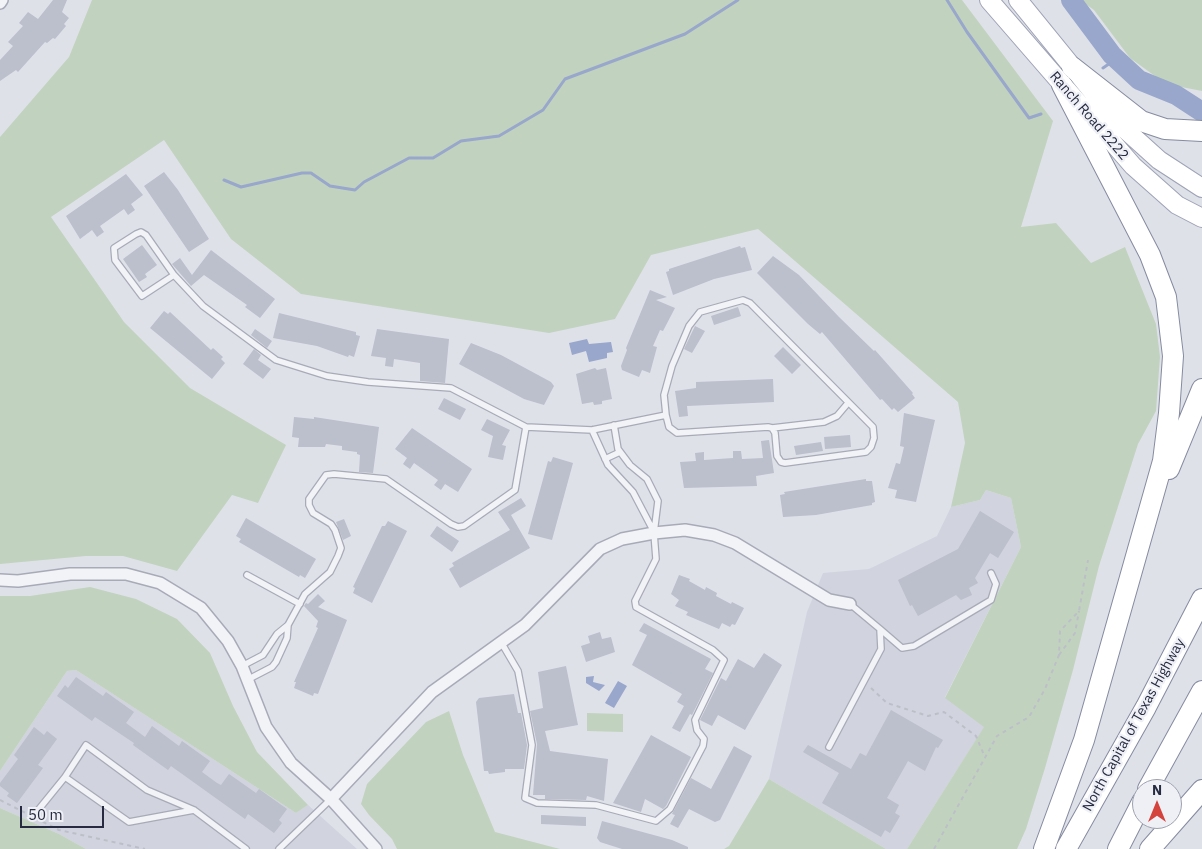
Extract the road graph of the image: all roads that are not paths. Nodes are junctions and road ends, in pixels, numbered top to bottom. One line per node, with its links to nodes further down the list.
1 (989, 0): 4 (main road, Ranch Road 2222)
2 (1018, 0): 3 (main road, Ranch Road 2222)
3 (1072, 68): 5 (highway); 6 (main road, Ranch Road 2222)
4 (1062, 85): 7 (main road, Ranch Road 2222); 19 (highway)
5 (1194, 131)
6 (1202, 188)
7 (1202, 218)
8 (174, 275): 8 (lane); 13 (lane)
9 (1202, 389): 19 (highway)
10 (848, 403): 11 (lane); 14 (lane); 14 (lane)
11 (666, 415): 12 (lane); 14 (lane)
12 (614, 425): 15 (lane); 16 (lane)
13 (526, 428): 15 (lane); 24 (lane)
14 (772, 428)
15 (592, 430): 17 (lane)
16 (620, 452): 17 (lane); 18 (lane)
17 (605, 459): 18 (lane)
18 (654, 533): 25 (street); 28 (street); 28 (lane)
19 (1140, 540): 43 (highway)
20 (991, 573): 27 (lane)
21 (247, 575): 24 (lane)
22 (0, 580): 29 (street)
23 (1202, 600): 44 (highway, North Capital of Texas Highway)
24 (300, 604): 26 (lane)
25 (850, 604): 27 (lane)
26 (288, 625): 29 (lane); 30 (lane)
27 (880, 629): 32 (lane)
28 (502, 642): 36 (street)
29 (242, 666): 30 (street)
30 (247, 680): 36 (street)
31 (1202, 691): 34 (highway)
32 (829, 746)
33 (65, 777): 37 (lane); 38 (lane); 38 (lane)
34 (1154, 779)
35 (1202, 790): 46 (highway)
36 (330, 799): 41 (lane); 42 (street)
37 (39, 809)
38 (194, 810): 40 (lane)
39 (1132, 822): 45 (highway)
40 (246, 849)
41 (280, 849)
42 (376, 849)
43 (1044, 849)
44 (1066, 849)
45 (1118, 849)
46 (1150, 849)

